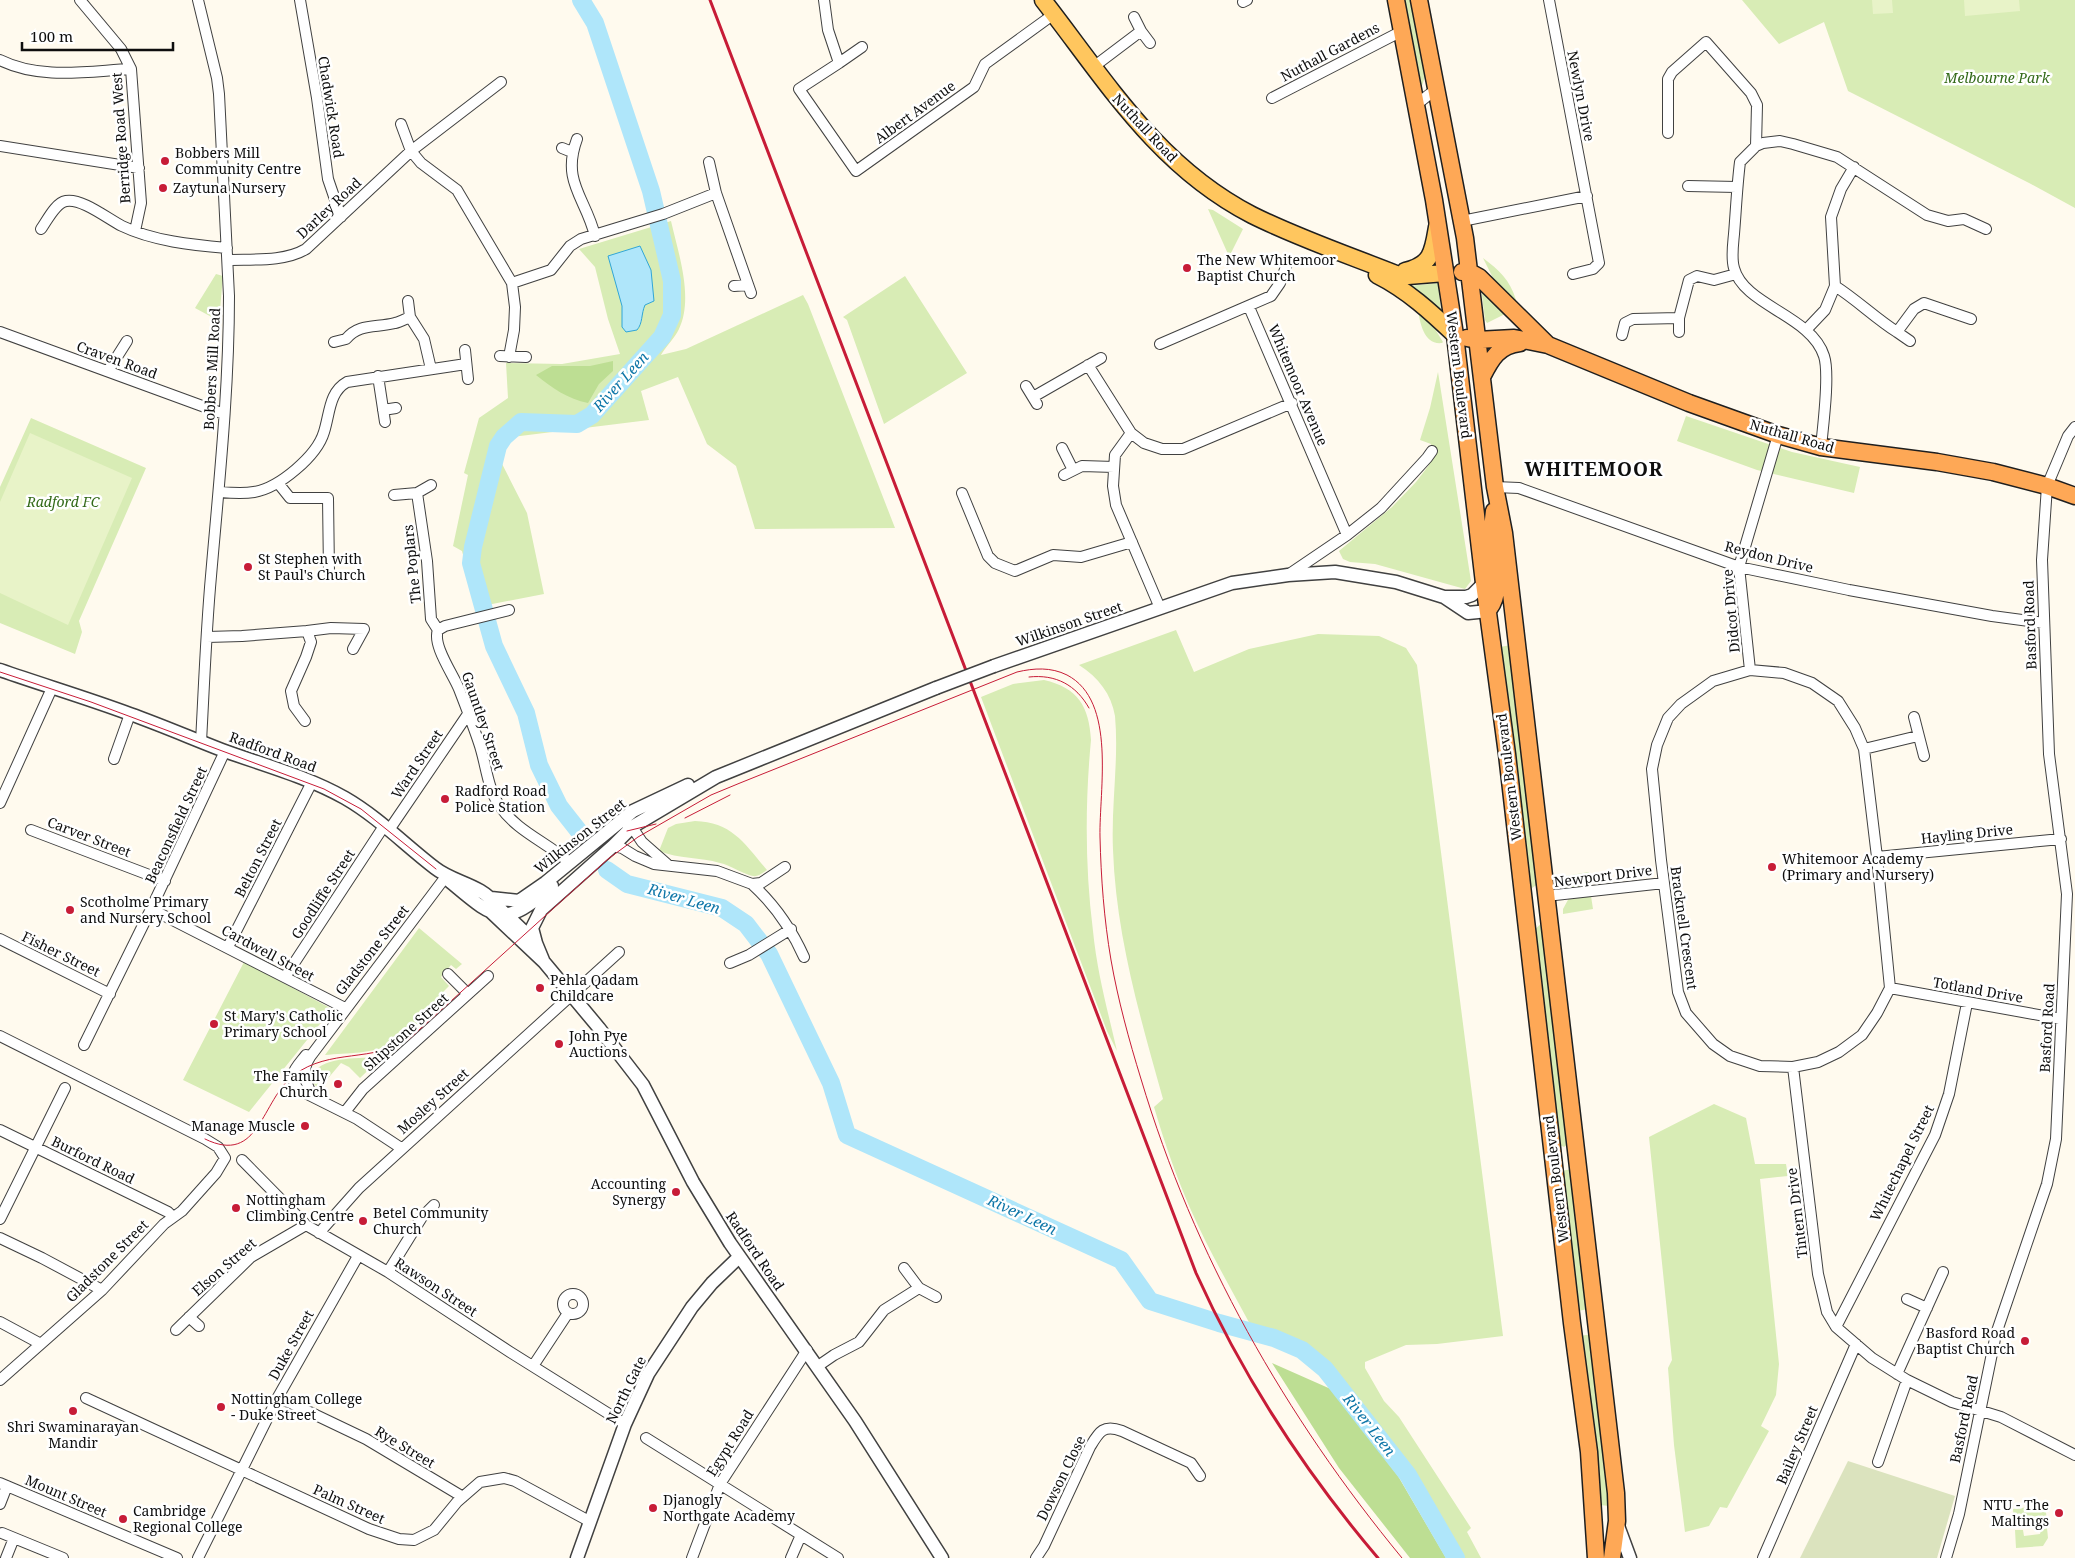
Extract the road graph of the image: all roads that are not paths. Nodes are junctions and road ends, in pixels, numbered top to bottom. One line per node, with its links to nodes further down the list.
1 (80, 0): 18 (street, Berridge Road West)
2 (198, 0): 44 (street, Bobbers Mill Road)
3 (300, 0): 36 (street, Chadwick Road)
4 (824, 0): 16 (street)
5 (1043, 0): 9 (main road, Nuthall Road)
6 (1396, 0): 12 (highway, Western Boulevard)
7 (1419, 0): 20 (highway, Western Boulevard)
8 (1549, 0): 35 (street, Newlyn Drive)
9 (1054, 14): 16 (street, Albert Avenue); 17 (main road, Nuthall Road)
10 (1134, 17): 11 (street)
11 (1141, 31): 13 (street); 17 (street)
12 (1402, 31): 21 (street, Nuthall Gardens); 22 (highway, Western Boulevard)
13 (1150, 43)
14 (862, 48): 16 (street)
15 (0, 60): 18 (street)
16 (839, 62)
17 (1092, 68): 43 (main road, Nuthall Road)
18 (131, 69): 31 (street, Berridge Road West)
19 (500, 82): 28 (street, Darley Road)
20 (1435, 91): 22 (street); 37 (highway, Western Boulevard)
21 (1272, 98)
22 (1415, 104): 38 (highway, Western Boulevard)
23 (401, 124): 28 (street)
24 (1668, 133): 27 (street)
25 (577, 139): 42 (street)
26 (0, 146): 31 (street)
27 (1756, 146): 30 (street); 33 (street)
28 (411, 151): 36 (street, Darley Road); 52 (street)
29 (709, 162): 34 (street)
30 (1854, 167): 40 (street); 54 (street)
31 (139, 168): 41 (street, Berridge Road West)
32 (1688, 186): 33 (street)
33 (1737, 187): 51 (street)
34 (716, 194): 42 (street); 53 (street)
35 (1587, 196): 37 (street); 50 (street, Newlyn Drive)
36 (341, 217): 45 (street, Darley Road)
37 (1462, 221): 47 (highway, Western Boulevard)
38 (1438, 225): 48 (highway, Western Boulevard); 49 (main road)
39 (42, 229): 41 (street)
40 (1986, 229)
41 (135, 231): 44 (street)
42 (595, 236): 52 (street)
43 (1304, 237): 49 (main road, Nuthall Road); 65 (main road, Nuthall Road)
44 (227, 248): 45 (street, Bobbers Mill Road)
45 (228, 260): 88 (street, Bobbers Mill Road)
46 (1287, 264): 56 (street)
47 (1468, 271): 48 (highway, Nuthall Road); 67 (highway, Western Boulevard); 72 (highway, Nuthall Road)
48 (1445, 273): 49 (main road, Nuthall Road); 65 (highway, Western Boulevard)
49 (1396, 274)
50 (1573, 274)
51 (1736, 274): 58 (street); 60 (street)
52 (512, 283): 75 (street)
53 (734, 286)
54 (1835, 286): 60 (street); 64 (street)
55 (408, 301): 57 (street)
56 (1249, 307): 62 (street); 85 (street, Whitemoor Avenue)
57 (410, 317): 70 (street); 79 (street)
58 (1679, 318): 63 (street); 66 (street)
59 (1971, 319): 64 (street)
60 (1806, 330): 93 (street)
61 (0, 332): 80 (street, Craven Road)
62 (1188, 332): 71 (street); 73 (street)
63 (1679, 332)
64 (1897, 332): 69 (street)
65 (1455, 335): 67 (highway, Nuthall Road); 111 (highway, Western Boulevard)
66 (1622, 335)
67 (1477, 340): 72 (highway, Nuthall Road); 82 (highway, Western Boulevard)
68 (127, 341): 80 (street)
69 (1910, 341)
70 (334, 342)
71 (1192, 343)
72 (1542, 343): 82 (highway, Nuthall Road); 92 (highway, Nuthall Road)
73 (1160, 344)
74 (465, 350): 77 (street)
75 (526, 357)
76 (1101, 358): 78 (street)
77 (466, 364): 79 (street); 83 (street)
78 (1088, 366): 84 (street); 91 (street)
79 (431, 369): 81 (street)
80 (108, 372): 88 (street, Craven Road)
81 (378, 376): 87 (street); 97 (street)
82 (1482, 377): 100 (highway, Western Boulevard)
83 (468, 379)
84 (1026, 386)
85 (1292, 403): 91 (street); 106 (street, Whitemoor Avenue)
86 (396, 408): 87 (street)
87 (383, 410): 89 (street)
88 (224, 414): 101 (street, Bobbers Mill Road)
89 (384, 422)
90 (2075, 427): 99 (street, Basford Road)
91 (1131, 433): 96 (street)
92 (1778, 435): 93 (highway, Nuthall Road); 108 (street, Didcot Drive)
93 (1821, 447): 99 (highway, Nuthall Road)
94 (1062, 448): 96 (street)
95 (1432, 451): 106 (street)
96 (1114, 467): 107 (street)
97 (278, 483): 101 (street); 109 (street)
98 (431, 486): 103 (street)
99 (2047, 486): 105 (highway, Nuthall Road); 116 (street, Basford Road)
100 (1495, 488): 108 (street, Reydon Drive); 115 (highway); 151 (highway, Western Boulevard)
101 (220, 492): 119 (street, Bobbers Mill Road)
102 (962, 492): 107 (street)
103 (417, 493): 104 (street); 117 (street, The Poplars)
104 (394, 495)
105 (2075, 496)
106 (1347, 535): 110 (street)
107 (1132, 542): 113 (street)
108 (1739, 567): 116 (street, Reydon Drive); 122 (street, Didcot Drive)
109 (329, 572)
110 (1288, 575): 112 (street, Wilkinson Street); 113 (street, Wilkinson Street)
111 (1484, 584): 112 (street, Wilkinson Street); 115 (highway, Western Boulevard)
112 (1444, 597): 115 (street, Wilkinson Street)
113 (1160, 608): 134 (street, Wilkinson Street, bridge)
114 (509, 610): 117 (street)
115 (1488, 611): 152 (highway, Western Boulevard)
116 (2044, 623): 141 (street, Basford Road)
117 (438, 630): 125 (street, Gauntley Street)
118 (307, 631): 119 (street); 120 (street); 127 (street)
119 (207, 637): 129 (street, Bobbers Mill Road)
120 (353, 649)
121 (0, 670): 123 (street, Radford Road)
122 (1750, 670): 130 (street, Bracknell Crescent); 149 (street, Bracknell Crescent)
123 (52, 688): 124 (street, Radford Road); 136 (street)
124 (130, 714): 129 (street, Radford Road); 133 (street)
125 (468, 714): 137 (street, Ward Street); 144 (street, Gauntley Street)
126 (1914, 716): 128 (street)
127 (304, 721)
128 (1918, 736): 130 (street); 132 (street)
129 (201, 742): 131 (street, Radford Road)
130 (1864, 748): 143 (street, Bracknell Crescent)
131 (225, 751): 135 (street, Radford Road); 148 (street, Beaconsfield Street)
132 (1924, 756)
133 (114, 759)
134 (716, 776): 138 (street, Wilkinson Street); 140 (street, Wilkinson Street)
135 (312, 782): 137 (street, Radford Road); 162 (street, Belton Street)
136 (0, 803)
137 (387, 828): 147 (street, Radford Road); 169 (street, Goodliffe Street)
138 (629, 829): 140 (street); 142 (street, Wilkinson Street); 145 (street); 157 (street)
139 (31, 830): 148 (street, Carver Street)
140 (603, 835): 144 (street, Wilkinson Street)
141 (2061, 839): 143 (street, Hayling Drive); 176 (street, Basford Road)
142 (613, 846): 145 (street); 161 (street, Wilkinson Street)
143 (1877, 857): 170 (street, Bracknell Crescent)
144 (570, 863): 154 (street, Wilkinson Street)
145 (666, 864): 150 (street)
146 (784, 867): 150 (street)
147 (443, 874): 153 (street, Radford Road); 156 (street); 175 (street, Gladstone Street)
148 (165, 881): 155 (street, Beaconsfield Street)
149 (1664, 883): 151 (street, Newport Drive); 180 (street, Bracknell Crescent)
150 (752, 884): 158 (street)
151 (1546, 896): 152 (highway); 187 (highway, Western Boulevard)
152 (1523, 897): 188 (highway, Western Boulevard)
153 (491, 898): 154 (street); 157 (street, Radford Road)
154 (516, 902): 157 (street)
155 (151, 909): 162 (street, Cardwell Street); 171 (street, Beaconsfield Street)
156 (491, 912): 157 (street); 159 (street, Radford Road)
157 (507, 915): 159 (street); 161 (street, Radford Road)
158 (791, 929): 164 (street); 166 (street)
159 (510, 931): 165 (street, Radford Road)
160 (0, 939): 171 (street, Fisher Street)
161 (536, 943): 165 (street, Radford Road)
162 (228, 947): 169 (street, Cardwell Street)
163 (619, 952): 173 (street, Mosley Street)
164 (804, 957)
165 (544, 962): 173 (street, Radford Road)
166 (730, 963)
167 (448, 974): 172 (street)
168 (488, 976): 172 (street, Shipstone Street)
169 (285, 977): 175 (street, Cardwell Street)
170 (1890, 988): 174 (street, Totland Drive); 180 (street, Bracknell Crescent)
171 (110, 994): 179 (street, Beaconsfield Street)
172 (468, 994): 183 (street, Shipstone Street)
173 (571, 994): 186 (street, Mosley Street); 197 (street, Radford Road)
174 (1967, 1002): 176 (street, Totland Drive); 212 (street, Whitechapel Street)
175 (345, 1008): 178 (street, Gladstone Street)
176 (2061, 1019): 224 (street, Basford Road)
177 (0, 1036): 191 (street, Gladstone Street)
178 (320, 1042): 182 (street, Gladstone Street); 182 (street, Gladstone Street)
179 (84, 1045)
180 (1793, 1067): 212 (street, Tintern Drive)
181 (65, 1088): 185 (street)
182 (312, 1095): 183 (street)
183 (345, 1112): 186 (street)
184 (0, 1130): 185 (street, Burford Road)
185 (36, 1148): 191 (street, Burford Road); 192 (street)
186 (401, 1148): 194 (street, Mosley Street)
187 (1576, 1149): 188 (highway); 208 (highway, Western Boulevard)
188 (1553, 1152): 210 (highway, Western Boulevard)
189 (242, 1160): 193 (street, Rawson Street)
190 (434, 1205): 199 (street)
191 (173, 1217): 202 (street, Gladstone Street)
192 (0, 1219)
193 (306, 1224): 194 (street, Rawson Street); 207 (street, Elson Street)
194 (319, 1233): 196 (street, Rawson Street)
195 (0, 1238): 202 (street)
196 (358, 1256): 199 (street, Rawson Street); 222 (street, Duke Street)
197 (739, 1257): 216 (street, Radford Road); 225 (street, North Gate)
198 (904, 1268): 201 (street)
199 (388, 1272): 217 (street, Rawson Street)
200 (1943, 1272): 205 (street)
201 (919, 1288): 203 (street); 218 (street)
202 (102, 1290): 214 (street, Gladstone Street)
203 (936, 1296)
204 (1907, 1300): 205 (street)
205 (1927, 1308): 219 (street)
206 (568, 1313): 217 (street)
207 (189, 1317): 211 (street); 213 (street, Elson Street)
208 (1596, 1320): 210 (highway); 236 (highway, Western Boulevard)
209 (0, 1322): 214 (street)
210 (1572, 1323): 250 (highway, Western Boulevard)
211 (199, 1326)
212 (1836, 1327): 215 (street, Tintern Drive)
213 (176, 1330)
214 (39, 1343): 220 (street, Gladstone Street)
215 (1856, 1344): 219 (street, Tintern Drive); 253 (street, Bailey Street)
216 (807, 1350): 218 (street, Radford Road); 231 (street, Egypt Road)
217 (533, 1366): 225 (street, Rawson Street)
218 (818, 1366): 248 (street, Radford Road)
219 (1897, 1374): 221 (street, Tintern Drive)
220 (0, 1380)
221 (1907, 1380): 224 (street, Tintern Drive); 228 (street)
222 (278, 1397): 229 (street, Duke Street); 233 (street, Rye Street)
223 (86, 1398): 229 (street, Palm Street)
224 (1979, 1412): 227 (street, Tintern Drive); 254 (street, Basford Road)
225 (625, 1424): 235 (street, North Gate)
226 (646, 1438): 231 (street)
227 (2075, 1455)
228 (1878, 1462)
229 (242, 1471): 233 (street, Palm Street); 243 (street, Duke Street)
230 (1200, 1476): 249 (street, Dowson Close)
231 (720, 1484): 238 (street); 245 (street, Egypt Road)
232 (4, 1485): 234 (street); 242 (street, Mount Street)
233 (463, 1497): 235 (street, Palm Street)
234 (0, 1504)
235 (589, 1521): 244 (street, North Gate)
236 (1616, 1521): 251 (highway, Western Boulevard); 252 (street, Western Boulevard)
237 (2, 1533): 239 (street)
238 (801, 1535): 246 (street); 247 (street)
239 (14, 1538): 240 (street); 241 (street)
240 (6, 1558)
241 (64, 1558)
242 (177, 1558)
243 (198, 1558)
244 (577, 1558)
245 (692, 1558)
246 (791, 1558)
247 (838, 1558)
248 (942, 1558)
249 (1036, 1558)
250 (1596, 1558)
251 (1612, 1558)
252 (1630, 1558)
253 (1764, 1558)
254 (1946, 1558)

